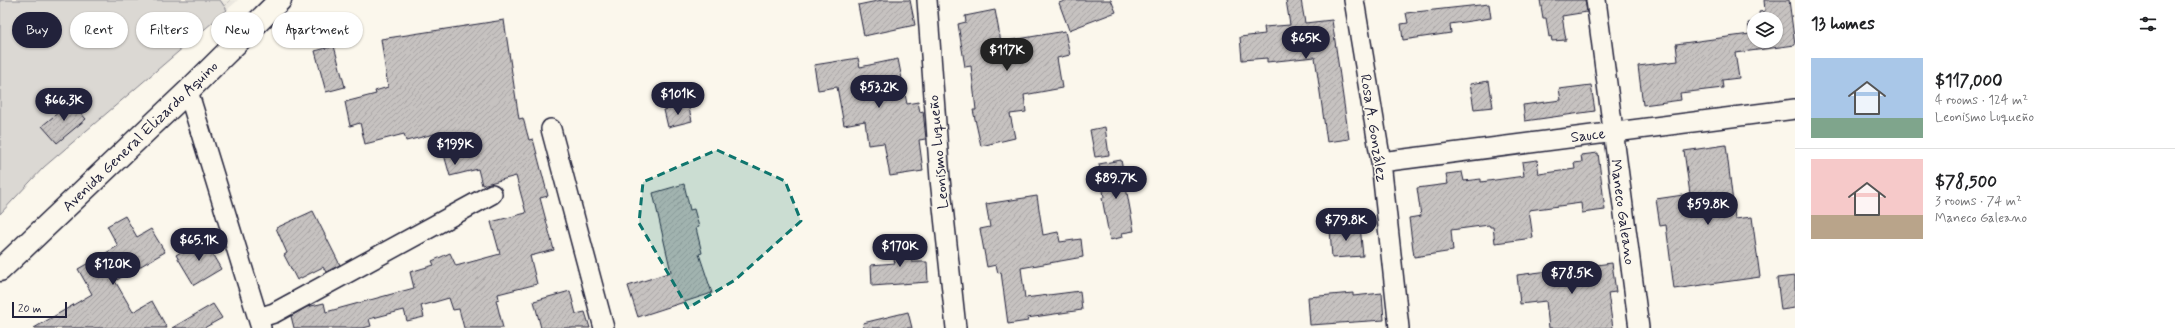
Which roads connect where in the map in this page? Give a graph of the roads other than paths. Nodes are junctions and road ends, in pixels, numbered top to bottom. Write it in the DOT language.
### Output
graph roads {
  1 [pos="280,0"];
  2 [pos="927,0"];
  3 [pos="1354,0"];
  4 [pos="1596,0"];
  5 [pos="188,91"];
  6 [pos="1795,109"];
  7 [pos="551,129"];
  8 [pos="1612,131"];
  9 [pos="1381,162"];
  10 [pos="492,194"];
  11 [pos="0,270"];
  12 [pos="260,323"];
  13 [pos="604,328"];
  14 [pos="956,328"];
  15 [pos="1399,328"];
  16 [pos="1639,328"];
  1 -- 5 [label="main road, Avenida General Elizardo Aquino"];
  2 -- 14 [label="street, Leonismo Luqueño"];
  3 -- 9 [label="street, Rosa A. González"];
  4 -- 8 [label="street, Maneco Galeano"];
  5 -- 11 [label="main road, Avenida General Elizardo Aquino"];
  5 -- 12 [label="street"];
  6 -- 8 [label="street, Sauce"];
  7 -- 13 [label="street"];
  8 -- 9 [label="street, Sauce"];
  8 -- 16 [label="street, Maneco Galeano"];
  9 -- 15 [label="street, Rosa A. González"];
  10 -- 12 [label="street"];
}
